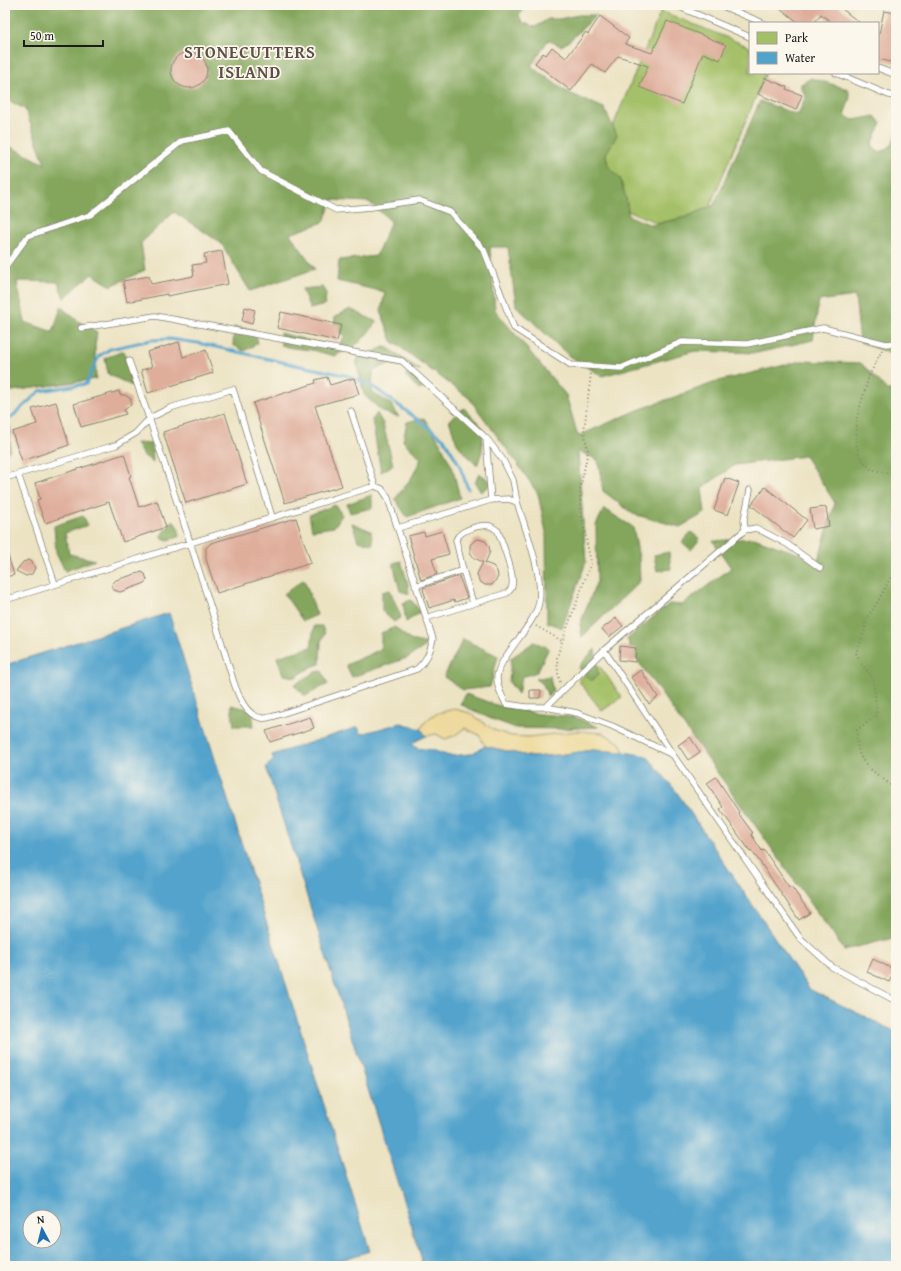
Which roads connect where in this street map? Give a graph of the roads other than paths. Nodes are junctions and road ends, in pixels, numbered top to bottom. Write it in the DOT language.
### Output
graph roads {
  1 [pos="675,5"];
  2 [pos="720,5"];
  3 [pos="761,22"];
  4 [pos="749,37"];
  5 [pos="879,68"];
  6 [pos="838,74"];
  7 [pos="896,75"];
  8 [pos="896,96"];
  9 [pos="5,268"];
  10 [pos="81,328"];
  11 [pos="896,343"];
  12 [pos="128,361"];
  13 [pos="351,411"];
  14 [pos="150,418"];
  15 [pos="486,438"];
  16 [pos="18,474"];
  17 [pos="5,478"];
  18 [pos="375,486"];
  19 [pos="750,490"];
  20 [pos="491,500"];
  21 [pos="517,502"];
  22 [pos="272,517"];
  23 [pos="398,528"];
  24 [pos="745,530"];
  25 [pos="190,542"];
  26 [pos="820,568"];
  27 [pos="464,570"];
  28 [pos="55,584"];
  29 [pos="415,586"];
  30 [pos="5,600"];
  31 [pos="473,604"];
  32 [pos="426,618"];
  33 [pos="604,650"];
  34 [pos="546,707"];
  35 [pos="673,755"];
  36 [pos="896,1001"];
  1 -- 4 [label="lane"];
  2 -- 3 [label="lane"];
  5 -- 7 [label="lane"];
  6 -- 8 [label="lane"];
  9 -- 11 [label="lane"];
  10 -- 15 [label="lane"];
  12 -- 14 [label="lane"];
  13 -- 18 [label="lane"];
  14 -- 16 [label="lane"];
  14 -- 22 [label="lane"];
  14 -- 25 [label="lane"];
  15 -- 20 [label="lane"];
  15 -- 21 [label="lane"];
  16 -- 17 [label="lane"];
  16 -- 28 [label="lane"];
  18 -- 22 [label="lane"];
  18 -- 23 [label="lane"];
  19 -- 24 [label="lane"];
  20 -- 21 [label="lane"];
  20 -- 23 [label="lane"];
  21 -- 34 [label="lane"];
  22 -- 25 [label="lane"];
  23 -- 29 [label="lane"];
  24 -- 26 [label="lane"];
  24 -- 33 [label="lane"];
  25 -- 28 [label="lane"];
  25 -- 32 [label="lane"];
  27 -- 29 [label="lane"];
  27 -- 31 [label="lane"];
  27 -- 31 [label="lane"];
  28 -- 30 [label="lane"];
  29 -- 32 [label="lane"];
  31 -- 32 [label="lane"];
  33 -- 34 [label="lane"];
  33 -- 35 [label="lane"];
  34 -- 35 [label="lane"];
  35 -- 36 [label="lane"];
}
